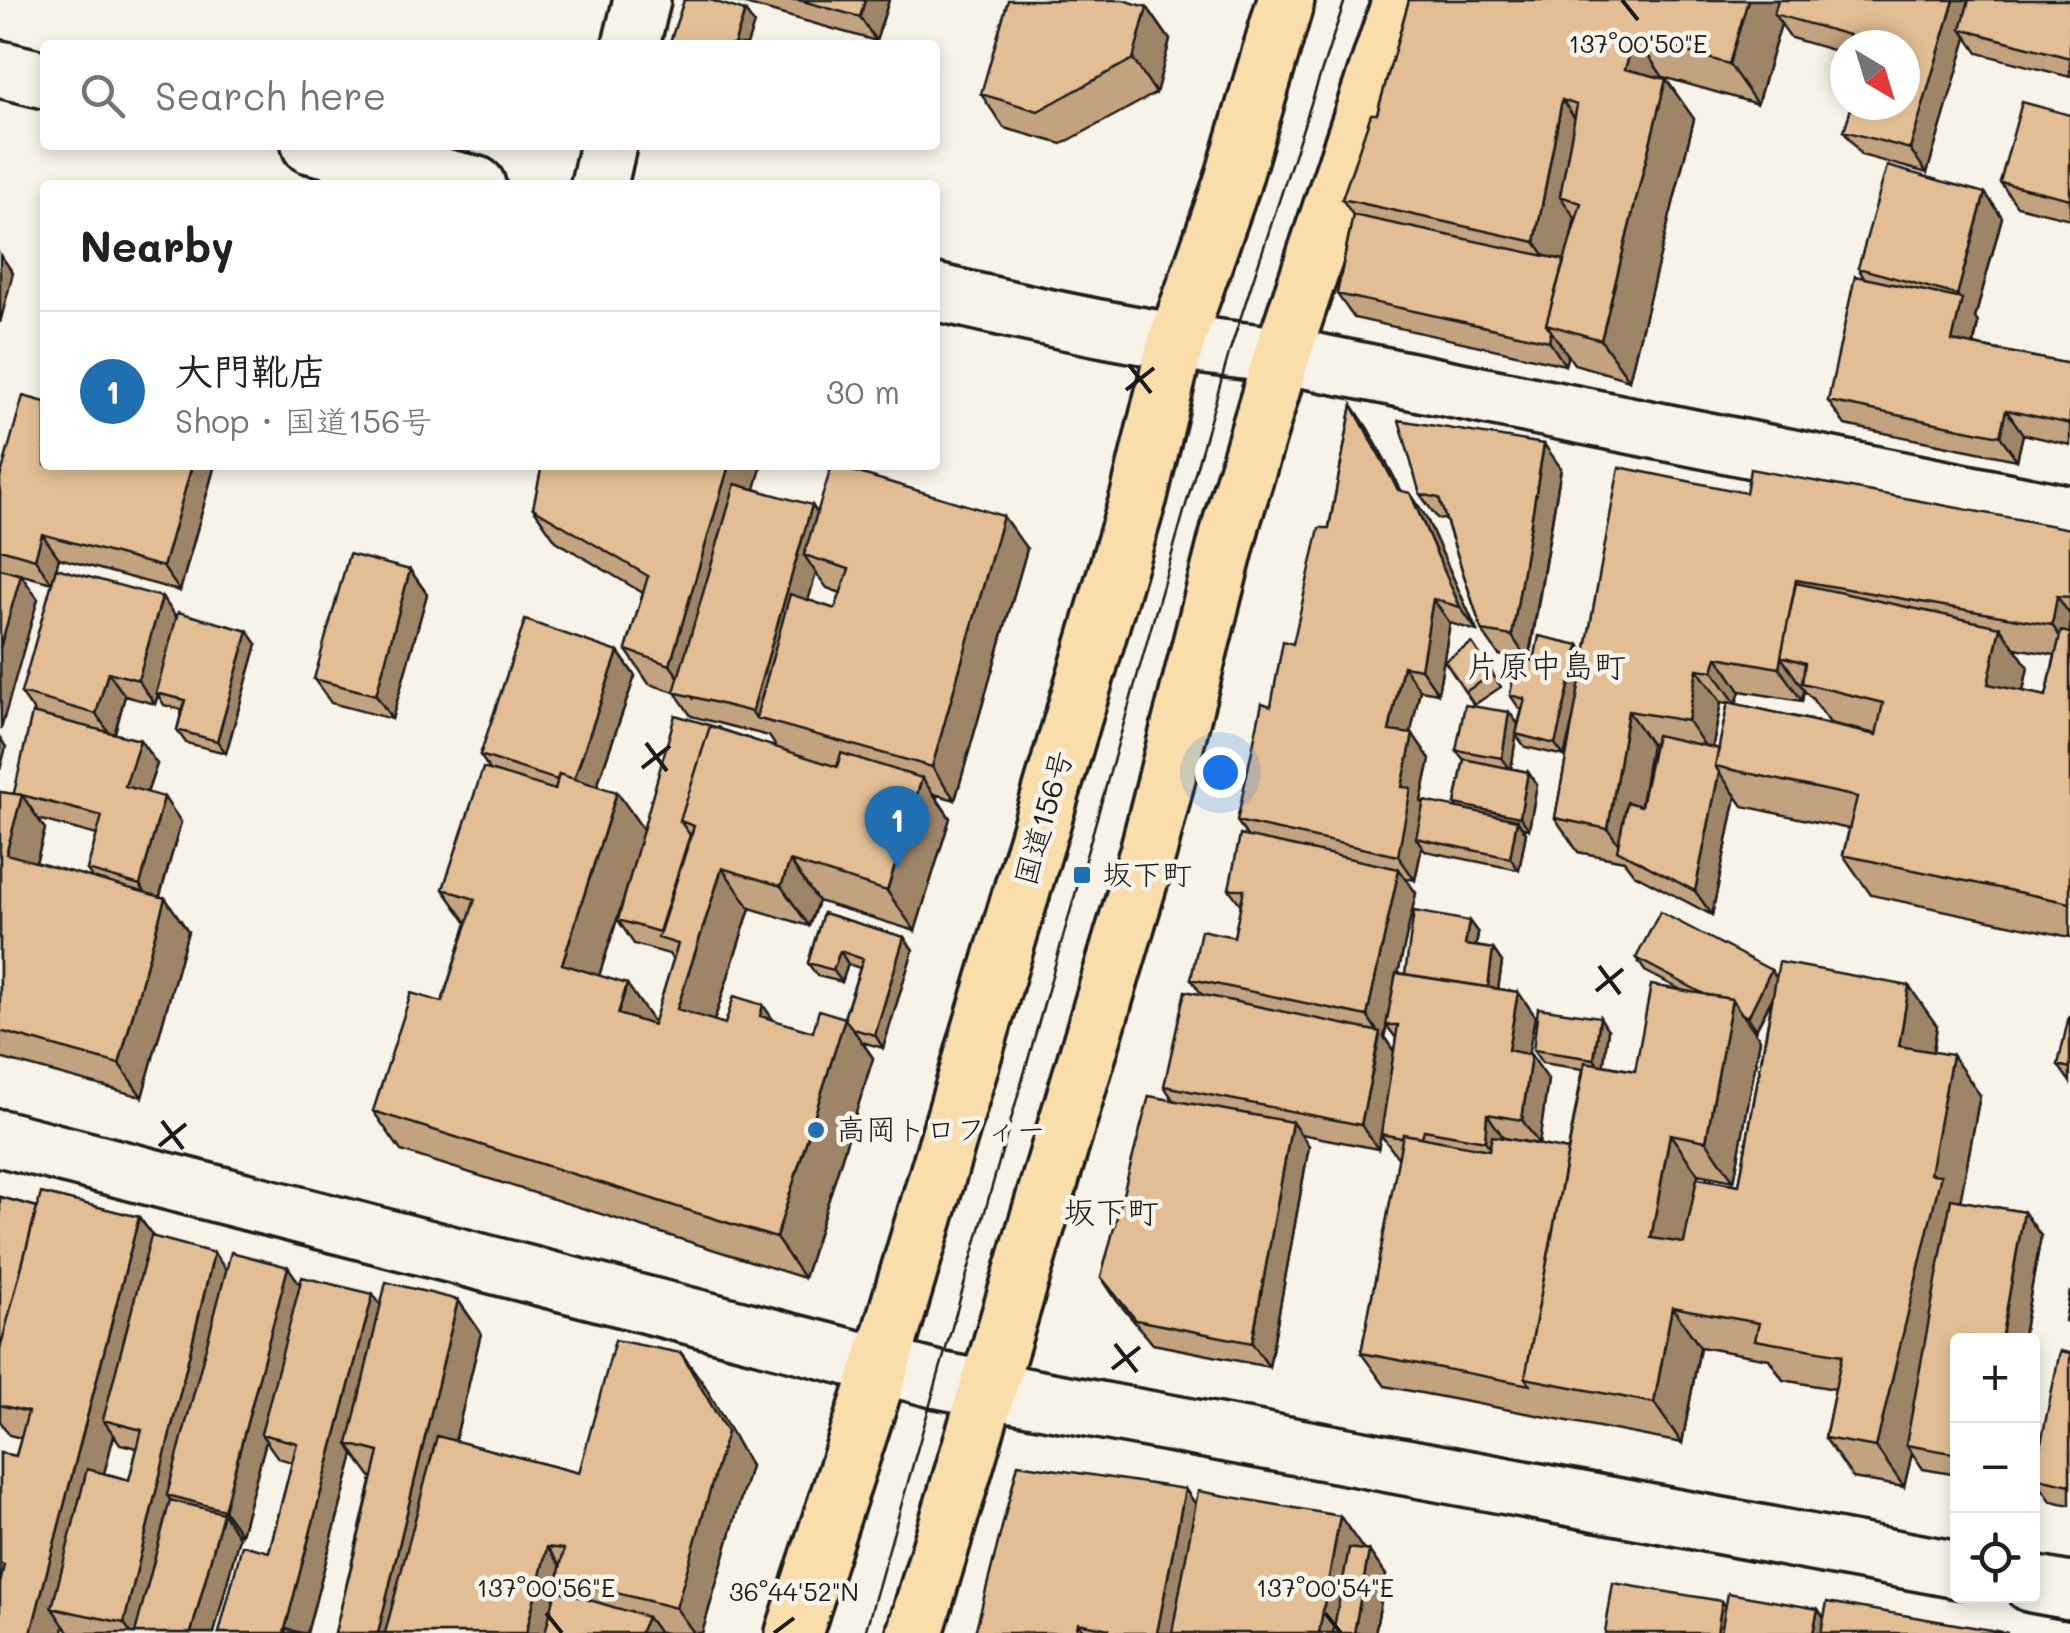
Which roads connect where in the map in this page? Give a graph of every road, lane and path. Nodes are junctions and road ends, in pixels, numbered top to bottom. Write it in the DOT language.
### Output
graph roads {
  1 [pos="642,0"];
  2 [pos="1286,0"];
  3 [pos="1401,0"];
  4 [pos="632,40"];
  5 [pos="0,69"];
  6 [pos="40,79"];
  7 [pos="331,150"];
  8 [pos="607,150"];
  9 [pos="456,180"];
  10 [pos="599,180"];
  11 [pos="940,293"];
  12 [pos="1176,342"];
  13 [pos="1282,355"];
  14 [pos="2070,514"];
  15 [pos="0,1138"];
  16 [pos="882,1366"];
  17 [pos="987,1390"];
  18 [pos="1950,1569"];
  19 [pos="2040,1585"];
  20 [pos="2070,1591"];
  21 [pos="794,1633"];
  22 [pos="915,1633"];
  1 -- 4 [label="street"];
  2 -- 12 [label="highway, 国道156号"];
  3 -- 13 [label="highway"];
  5 -- 6 [label="street"];
  7 -- 9 [label="street"];
  8 -- 10 [label="street"];
  11 -- 12 [label="street"];
  12 -- 13 [label="street"];
  12 -- 16 [label="highway, 国道156号"];
  13 -- 14 [label="street"];
  13 -- 17 [label="highway"];
  15 -- 16 [label="street"];
  16 -- 17 [label="street"];
  16 -- 21 [label="highway, 国道156号"];
  17 -- 18 [label="street"];
  17 -- 22 [label="highway"];
  19 -- 20 [label="street"];
}
